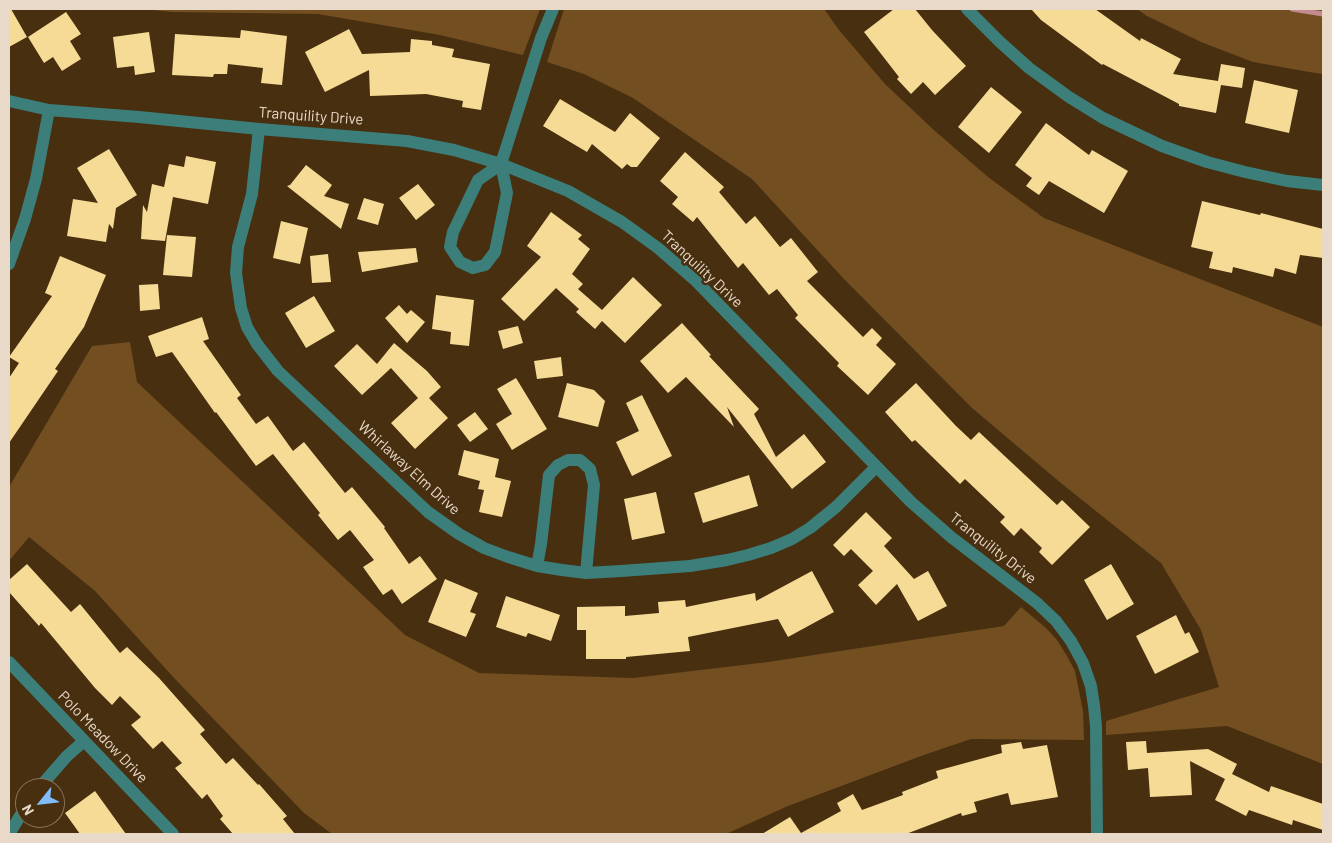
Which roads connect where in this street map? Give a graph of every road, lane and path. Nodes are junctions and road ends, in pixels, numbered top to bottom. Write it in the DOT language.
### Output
graph roads {
  1 [pos="553,9"];
  2 [pos="967,9"];
  3 [pos="9,101"];
  4 [pos="49,110"];
  5 [pos="259,130"];
  6 [pos="501,164"];
  7 [pos="1323,184"];
  8 [pos="9,264"];
  9 [pos="876,467"];
  10 [pos="537,566"];
  11 [pos="586,572"];
  12 [pos="9,662"];
  13 [pos="84,741"];
  14 [pos="48,778"];
  15 [pos="174,834"];
  16 [pos="1096,834"];
  1 -- 6 [label="street"];
  2 -- 7 [label="street"];
  3 -- 4 [label="street, Tranquility Drive"];
  4 -- 5 [label="street, Tranquility Drive"];
  4 -- 8 [label="street"];
  5 -- 6 [label="street, Tranquility Drive"];
  5 -- 10 [label="street, Whirlaway Elm Drive"];
  6 -- 6 [label="street"];
  6 -- 9 [label="street, Tranquility Drive"];
  9 -- 11 [label="street, Whirlaway Elm Drive"];
  9 -- 16 [label="street, Tranquility Drive"];
  10 -- 11 [label="street, Whirlaway Elm Drive"];
  10 -- 11 [label="street"];
  12 -- 13 [label="street, Polo Meadow Drive"];
  13 -- 14 [label="street"];
  13 -- 15 [label="street, Polo Meadow Drive"];
}
